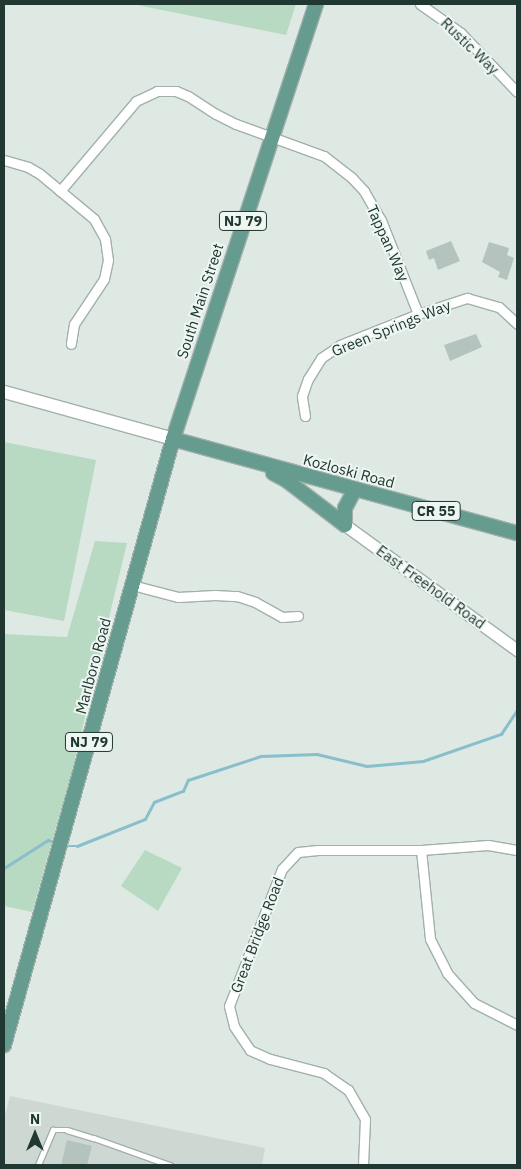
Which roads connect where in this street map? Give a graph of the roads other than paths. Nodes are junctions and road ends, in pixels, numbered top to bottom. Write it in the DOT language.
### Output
graph roads {
  1 [pos="316,4"];
  2 [pos="420,4"];
  3 [pos="517,92"];
  4 [pos="271,136"];
  5 [pos="4,160"];
  6 [pos="60,191"];
  7 [pos="418,314"];
  8 [pos="517,324"];
  9 [pos="71,344"];
  10 [pos="4,392"];
  11 [pos="305,416"];
  12 [pos="173,439"];
  13 [pos="247,460"];
  14 [pos="355,489"];
  15 [pos="344,525"];
  16 [pos="517,534"];
  17 [pos="132,585"];
  18 [pos="298,616"];
  19 [pos="517,650"];
  20 [pos="421,850"];
  21 [pos="517,850"];
  22 [pos="517,1025"];
  23 [pos="4,1045"];
  24 [pos="38,1165"];
  25 [pos="170,1165"];
  26 [pos="363,1165"];
  1 -- 4 [label="main road, South Main Street / NJ 79"];
  2 -- 3 [label="street, Rustic Way"];
  4 -- 6 [label="street, Tappan Way"];
  4 -- 7 [label="street, Tappan Way"];
  4 -- 12 [label="main road, South Main Street / NJ 79"];
  5 -- 6 [label="street"];
  6 -- 9 [label="street"];
  7 -- 8 [label="street, Green Springs Way"];
  7 -- 11 [label="street, Green Springs Way"];
  10 -- 12 [label="main road"];
  12 -- 13 [label="main road, Kozloski Road / CR 55"];
  12 -- 17 [label="main road, Marlboro Road / NJ 79"];
  13 -- 14 [label="main road, Kozloski Road / CR 55"];
  13 -- 15 [label="main road"];
  14 -- 15 [label="main road"];
  14 -- 16 [label="main road, Kozloski Road / CR 55"];
  15 -- 19 [label="street, East Freehold Road"];
  17 -- 18 [label="street"];
  17 -- 23 [label="main road, Marlboro Road / NJ 79"];
  20 -- 21 [label="street, Great Bridge Road"];
  20 -- 22 [label="street"];
  20 -- 26 [label="street, Great Bridge Road"];
  24 -- 25 [label="lane"];
}
